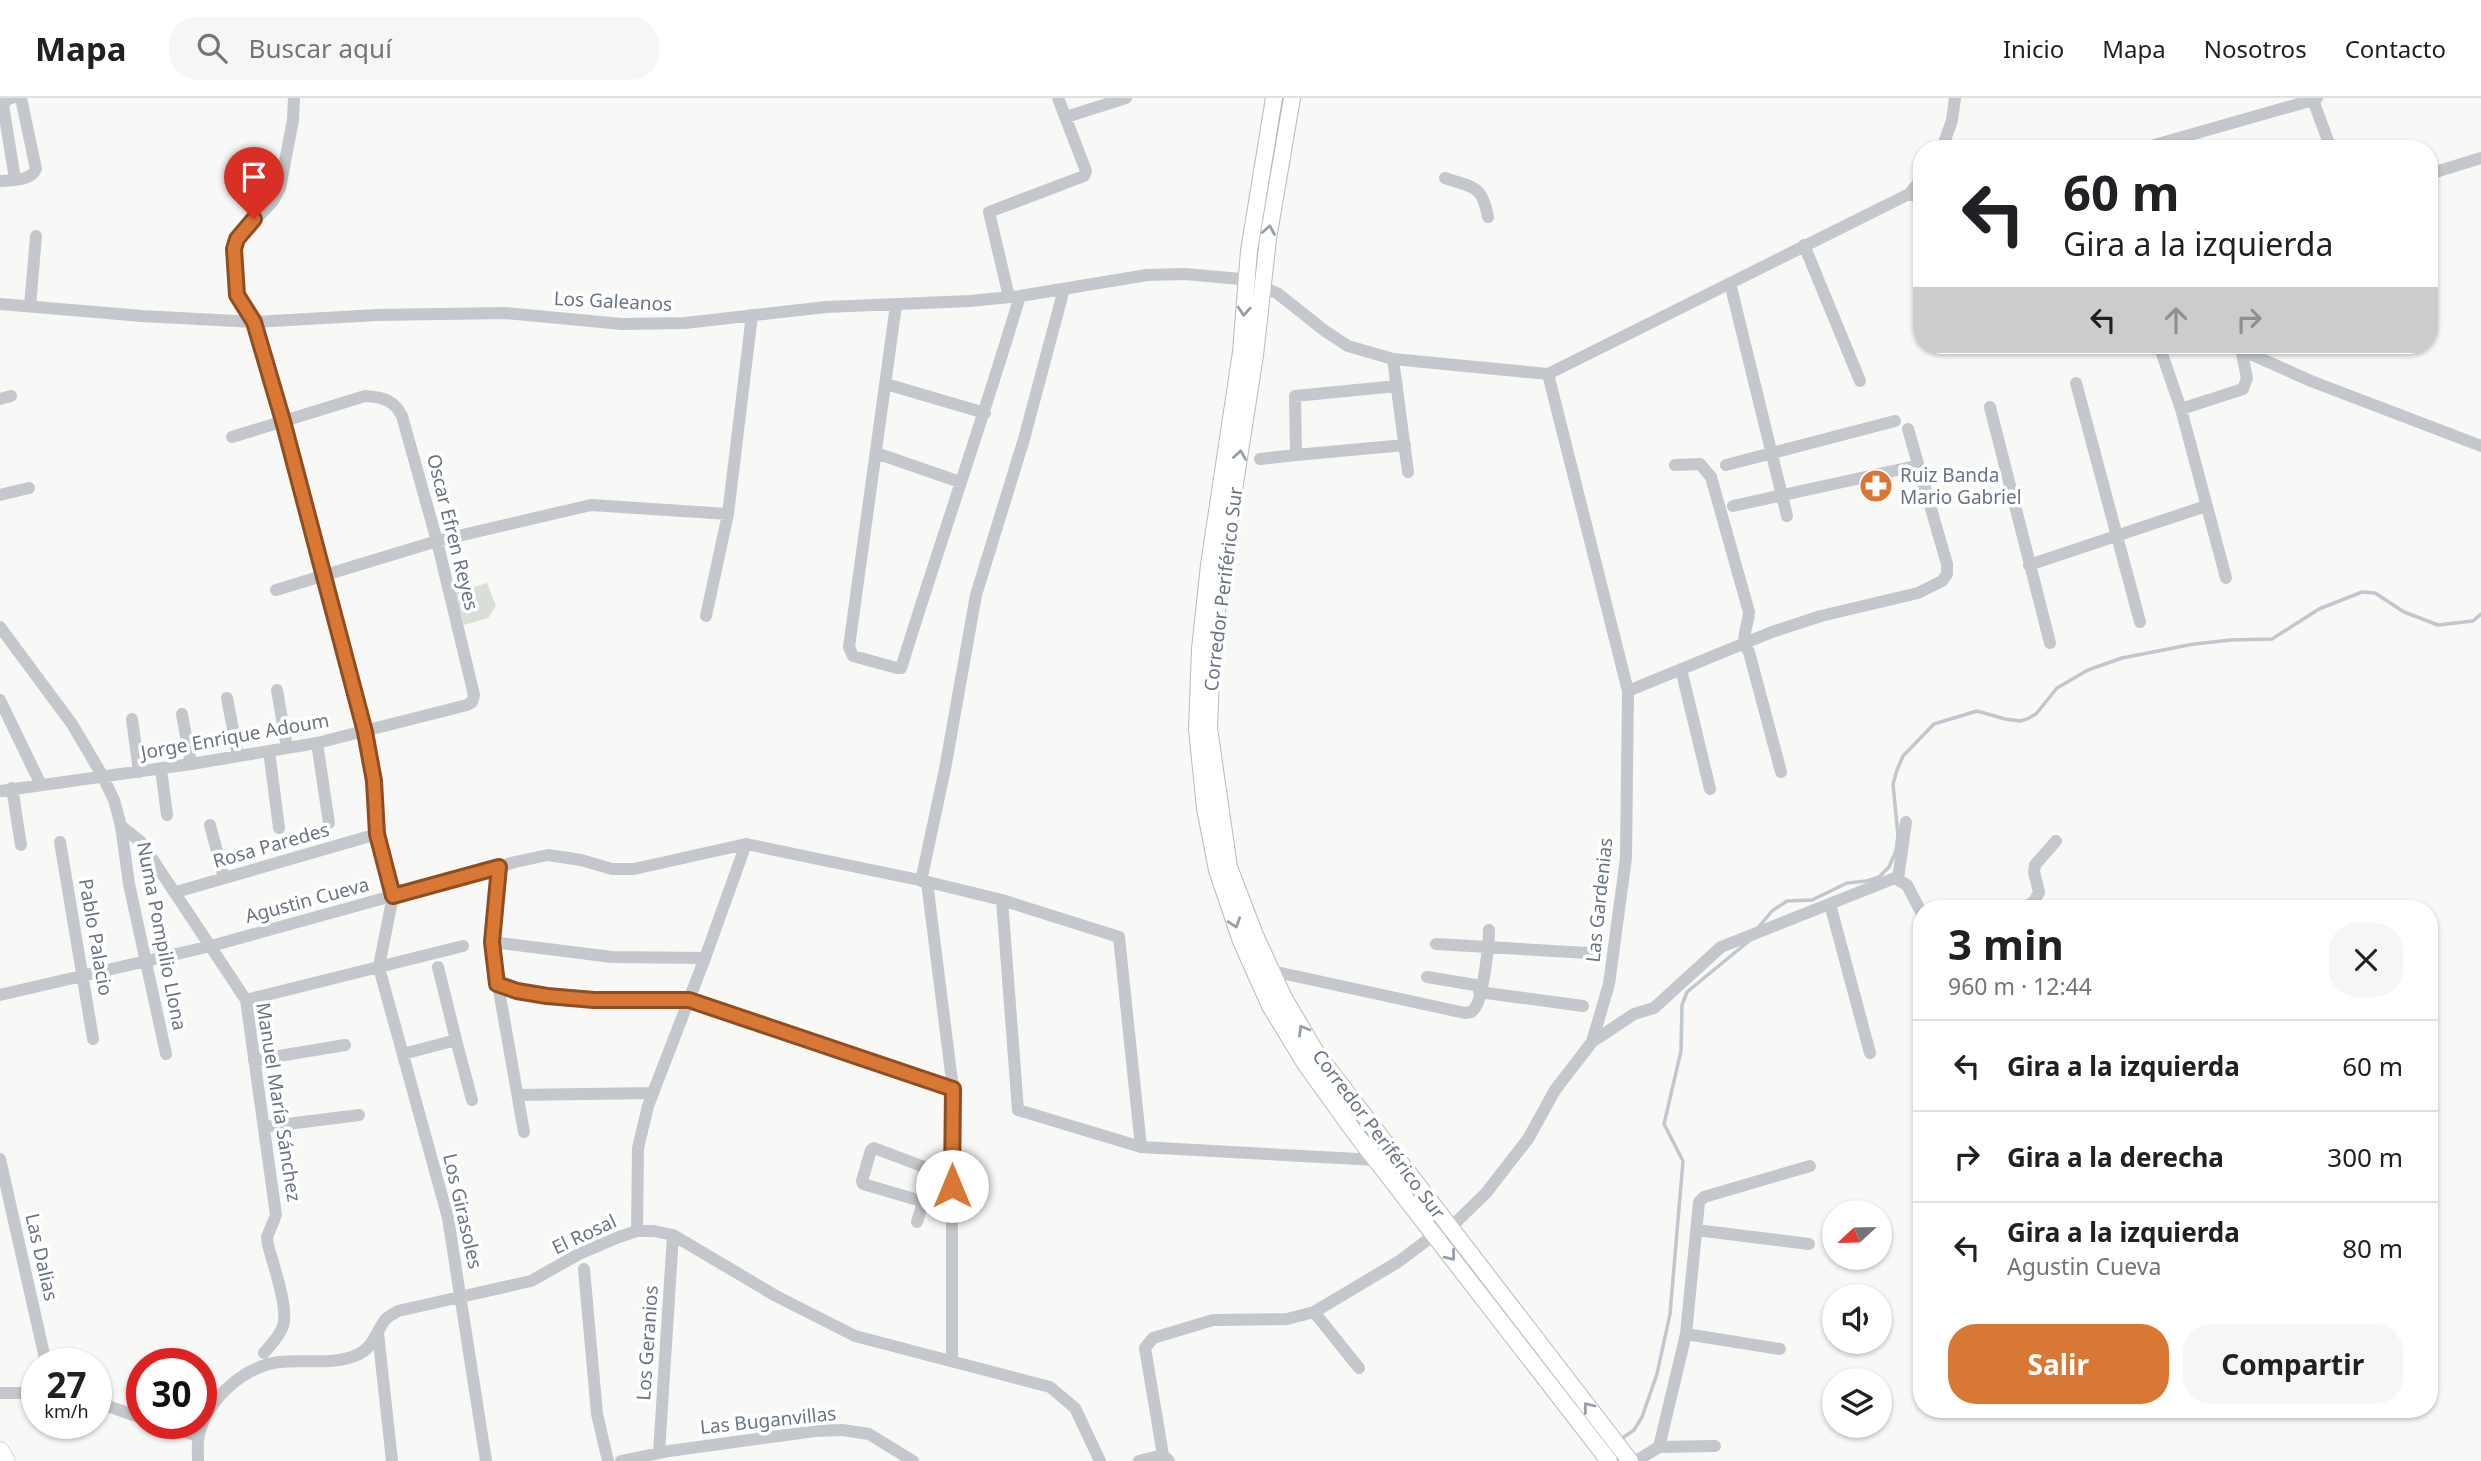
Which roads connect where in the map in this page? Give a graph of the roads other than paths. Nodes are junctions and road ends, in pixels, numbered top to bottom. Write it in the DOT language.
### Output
graph roads {
  1 [pos="12,98"];
  2 [pos="21,98"];
  3 [pos="294,98"];
  4 [pos="1058,98"];
  5 [pos="1126,98"];
  6 [pos="1273,98"];
  7 [pos="1292,98"];
  8 [pos="1955,98"];
  9 [pos="2315,99"];
  10 [pos="1066,117"];
  11 [pos="1945,140"];
  12 [pos="2172,140"];
  13 [pos="2328,140"];
  14 [pos="2481,158"];
  15 [pos="2438,171"];
  16 [pos="1445,178"];
  17 [pos="15,179"];
  18 [pos="0,181"];
  19 [pos="1913,197"];
  20 [pos="1488,217"];
  21 [pos="36,236"];
  22 [pos="1804,245"];
  23 [pos="1246,281"];
  24 [pos="1730,283"];
  25 [pos="1262,288"];
  26 [pos="1064,289"];
  27 [pos="1014,297"];
  28 [pos="0,304"];
  29 [pos="896,305"];
  30 [pos="30,306"];
  31 [pos="752,315"];
  32 [pos="254,322"];
  33 [pos="2162,354"];
  34 [pos="2238,354"];
  35 [pos="2251,354"];
  36 [pos="1393,359"];
  37 [pos="1548,374"];
  38 [pos="1860,381"];
  39 [pos="2077,383"];
  40 [pos="886,384"];
  41 [pos="1397,386"];
  42 [pos="1990,407"];
  43 [pos="2181,409"];
  44 [pos="985,413"];
  45 [pos="283,421"];
  46 [pos="1895,421"];
  47 [pos="1908,429"];
  48 [pos="232,437"];
  49 [pos="1405,445"];
  50 [pos="2481,446"];
  51 [pos="1772,452"];
  52 [pos="876,453"];
  53 [pos="1296,455"];
  54 [pos="1260,459"];
  55 [pos="1675,465"];
  56 [pos="1726,465"];
  57 [pos="1911,467"];
  58 [pos="1408,472"];
  59 [pos="960,481"];
  60 [pos="29,488"];
  61 [pos="0,495"];
  62 [pos="1783,496"];
  63 [pos="1732,506"];
  64 [pos="2206,506"];
  65 [pos="728,514"];
  66 [pos="1787,516"];
  67 [pos="2116,535"];
  68 [pos="437,541"];
  69 [pos="2029,565"];
  70 [pos="322,577"];
  71 [pos="2226,579"];
  72 [pos="276,590"];
  73 [pos="706,616"];
  74 [pos="2140,622"];
  75 [pos="0,627"];
  76 [pos="2050,643"];
  77 [pos="1743,644"];
  78 [pos="1681,670"];
  79 [pos="277,690"];
  80 [pos="1628,691"];
  81 [pos="227,698"];
  82 [pos="0,700"];
  83 [pos="472,702"];
  84 [pos="182,714"];
  85 [pos="132,719"];
  86 [pos="365,732"];
  87 [pos="317,743"];
  88 [pos="287,748"];
  89 [pos="269,751"];
  90 [pos="238,756"];
  91 [pos="191,764"];
  92 [pos="161,769"];
  93 [pos="139,772"];
  94 [pos="1781,772"];
  95 [pos="102,775"];
  96 [pos="41,785"];
  97 [pos="6,789"];
  98 [pos="1710,789"];
  99 [pos="167,815"];
  100 [pos="1906,822"];
  101 [pos="329,823"];
  102 [pos="210,825"];
  103 [pos="121,826"];
  104 [pos="279,828"];
  105 [pos="377,834"];
  106 [pos="2056,841"];
  107 [pos="60,842"];
  108 [pos="746,844"];
  109 [pos="21,845"];
  110 [pos="499,867"];
  111 [pos="224,878"];
  112 [pos="1898,879"];
  113 [pos="924,881"];
  114 [pos="176,892"];
  115 [pos="393,896"];
  116 [pos="1915,900"];
  117 [pos="2032,900"];
  118 [pos="1002,901"];
  119 [pos="1829,904"];
  120 [pos="1489,930"];
  121 [pos="492,942"];
  122 [pos="1436,944"];
  123 [pos="211,946"];
  124 [pos="463,946"];
  125 [pos="1489,948"];
  126 [pos="1587,953"];
  127 [pos="705,958"];
  128 [pos="145,961"];
  129 [pos="438,967"];
  130 [pos="380,970"];
  131 [pos="1272,971"];
  132 [pos="84,975"];
  133 [pos="1427,977"];
  134 [pos="497,984"];
  135 [pos="1480,989"];
  136 [pos="0,995"];
  137 [pos="246,1000"];
  138 [pos="689,1000"];
  139 [pos="1583,1006"];
  140 [pos="93,1039"];
  141 [pos="456,1040"];
  142 [pos="1592,1042"];
  143 [pos="345,1045"];
  144 [pos="1870,1053"];
  145 [pos="166,1054"];
  146 [pos="403,1054"];
  147 [pos="254,1060"];
  148 [pos="953,1089"];
  149 [pos="653,1093"];
  150 [pos="518,1095"];
  151 [pos="472,1100"];
  152 [pos="359,1115"];
  153 [pos="264,1127"];
  154 [pos="524,1132"];
  155 [pos="1141,1147"];
  156 [pos="0,1159"];
  157 [pos="1376,1160"];
  158 [pos="1810,1166"];
  159 [pos="0,1182"];
  160 [pos="922,1203"];
  161 [pos="952,1210"];
  162 [pos="12,1214"];
  163 [pos="917,1222"];
  164 [pos="1450,1228"];
  165 [pos="1696,1230"];
  166 [pos="637,1231"];
  167 [pos="673,1235"];
  168 [pos="1434,1235"];
  169 [pos="1810,1244"];
  170 [pos="584,1269"];
  171 [pos="461,1297"];
  172 [pos="1314,1312"];
  173 [pos="378,1333"];
  174 [pos="1686,1334"];
  175 [pos="43,1348"];
  176 [pos="1780,1349"];
  177 [pos="264,1353"];
  178 [pos="952,1360"];
  179 [pos="1359,1368"];
  180 [pos="0,1393"];
  181 [pos="21,1393"];
  182 [pos="217,1400"];
  183 [pos="198,1439"];
  184 [pos="1715,1446"];
  185 [pos="1658,1447"];
  186 [pos="0,1451"];
  187 [pos="659,1453"];
  188 [pos="1166,1458"];
  189 [pos="640,1459"];
  190 [pos="6,1461"];
  191 [pos="198,1461"];
  192 [pos="392,1461"];
  193 [pos="486,1461"];
  194 [pos="608,1461"];
  195 [pos="621,1461"];
  196 [pos="913,1461"];
  197 [pos="1100,1461"];
  198 [pos="1139,1461"];
  199 [pos="1609,1461"];
  200 [pos="1630,1461"];
  201 [pos="1636,1461"];
  1 -- 17 [label="street"];
  2 -- 17 [label="street"];
  3 -- 32 [label="street"];
  4 -- 10 [label="street"];
  5 -- 10 [label="street"];
  6 -- 23 [label="main road, Corredor Periférico Sur"];
  25 -- 7 [label="main road, Corredor Periférico Sur, one-way"];
  8 -- 11 [label="street"];
  9 -- 12 [label="street"];
  9 -- 13 [label="street"];
  10 -- 27 [label="street"];
  14 -- 15 [label="street"];
  16 -- 20 [label="street"];
  17 -- 18 [label="street"];
  19 -- 22 [label="street"];
  21 -- 30 [label="street"];
  22 -- 24 [label="street"];
  22 -- 38 [label="street"];
  23 -- 25 [label="street, Los Galeanos"];
  23 -- 26 [label="street, Los Galeanos"];
  23 -- 157 [label="main road, Corredor Periférico Sur, one-way"];
  24 -- 37 [label="street"];
  24 -- 51 [label="street"];
  25 -- 36 [label="street, Los Galeanos"];
  131 -- 25 [label="main road, Corredor Periférico Sur, one-way"];
  26 -- 27 [label="street, Los Galeanos"];
  26 -- 113 [label="street"];
  27 -- 29 [label="street, Los Galeanos"];
  27 -- 44 [label="street"];
  28 -- 30 [label="street, Los Galeanos"];
  29 -- 31 [label="street, Los Galeanos"];
  29 -- 40 [label="street"];
  30 -- 32 [label="street, Los Galeanos"];
  31 -- 32 [label="street, Los Galeanos"];
  31 -- 65 [label="street"];
  32 -- 45 [label="street"];
  33 -- 43 [label="street"];
  34 -- 43 [label="street"];
  35 -- 50 [label="street"];
  36 -- 37 [label="street, Los Galeanos"];
  36 -- 41 [label="street"];
  37 -- 80 [label="street, Las Gardenias"];
  39 -- 67 [label="street"];
  40 -- 44 [label="street"];
  40 -- 52 [label="street"];
  41 -- 49 [label="street"];
  41 -- 53 [label="street"];
  42 -- 69 [label="street"];
  43 -- 64 [label="street"];
  44 -- 59 [label="street"];
  45 -- 48 [label="street"];
  45 -- 68 [label="street, Oscar Efren Reyes"];
  45 -- 70 [label="street"];
  46 -- 51 [label="street"];
  47 -- 77 [label="street"];
  49 -- 53 [label="street"];
  49 -- 58 [label="street"];
  51 -- 56 [label="street"];
  51 -- 62 [label="street"];
  52 -- 59 [label="street"];
  52 -- 59 [label="street"];
  53 -- 54 [label="street"];
  55 -- 77 [label="street"];
  57 -- 62 [label="street"];
  60 -- 61 [label="street"];
  62 -- 63 [label="street"];
  62 -- 66 [label="street"];
  64 -- 67 [label="street"];
  64 -- 71 [label="street"];
  65 -- 68 [label="street"];
  65 -- 73 [label="street"];
  67 -- 69 [label="street"];
  67 -- 74 [label="street"];
  68 -- 70 [label="street"];
  68 -- 83 [label="street, Oscar Efren Reyes"];
  69 -- 76 [label="street"];
  70 -- 72 [label="street"];
  70 -- 86 [label="street"];
  75 -- 95 [label="street, Manuel María Sánchez"];
  77 -- 78 [label="street"];
  77 -- 94 [label="street"];
  78 -- 80 [label="street"];
  78 -- 98 [label="street"];
  79 -- 88 [label="street"];
  80 -- 142 [label="street, Las Gardenias"];
  81 -- 90 [label="street"];
  82 -- 96 [label="street"];
  83 -- 86 [label="street, Jorge Enrique Adoum"];
  84 -- 91 [label="street"];
  85 -- 93 [label="street"];
  86 -- 87 [label="street, Jorge Enrique Adoum"];
  86 -- 105 [label="street"];
  87 -- 88 [label="street, Jorge Enrique Adoum"];
  87 -- 101 [label="street"];
  88 -- 89 [label="street, Jorge Enrique Adoum"];
  89 -- 90 [label="street, Jorge Enrique Adoum"];
  89 -- 104 [label="street"];
  90 -- 91 [label="street, Jorge Enrique Adoum"];
  91 -- 92 [label="street, Jorge Enrique Adoum"];
  92 -- 93 [label="street, Jorge Enrique Adoum"];
  92 -- 99 [label="street"];
  93 -- 95 [label="street, Jorge Enrique Adoum"];
  95 -- 96 [label="street, Jorge Enrique Adoum"];
  95 -- 103 [label="street, Manuel María Sánchez"];
  96 -- 97 [label="street, Jorge Enrique Adoum"];
  97 -- 109 [label="street"];
  100 -- 112 [label="street"];
  102 -- 111 [label="street"];
  103 -- 114 [label="street, Manuel María Sánchez"];
  103 -- 128 [label="street, Numa Pompilio Llona"];
  105 -- 111 [label="street, Rosa Paredes"];
  105 -- 115 [label="street"];
  106 -- 117 [label="street"];
  107 -- 132 [label="street, Pablo Palacio"];
  108 -- 110 [label="street, Agustin Cueva"];
  108 -- 113 [label="street"];
  108 -- 127 [label="street"];
  110 -- 115 [label="street, Agustin Cueva"];
  110 -- 121 [label="street"];
  111 -- 114 [label="street, Rosa Paredes"];
  112 -- 116 [label="street"];
  112 -- 119 [label="street"];
  113 -- 118 [label="street"];
  113 -- 148 [label="street"];
  114 -- 123 [label="street, Manuel María Sánchez"];
  115 -- 123 [label="street, Agustin Cueva"];
  115 -- 130 [label="street"];
  118 -- 155 [label="street"];
  118 -- 155 [label="street"];
  119 -- 142 [label="street"];
  119 -- 144 [label="street"];
  120 -- 125 [label="street"];
  121 -- 127 [label="street"];
  121 -- 134 [label="street"];
  122 -- 125 [label="street"];
  123 -- 128 [label="street, Agustin Cueva"];
  123 -- 137 [label="street, Manuel María Sánchez"];
  124 -- 130 [label="street"];
  125 -- 126 [label="street"];
  125 -- 135 [label="street"];
  127 -- 138 [label="street"];
  128 -- 132 [label="street, Agustin Cueva"];
  128 -- 145 [label="street, Numa Pompilio Llona"];
  129 -- 141 [label="street"];
  130 -- 137 [label="street"];
  130 -- 146 [label="street, Los Girasoles"];
  131 -- 135 [label="street"];
  164 -- 131 [label="main road, Corredor Periférico Sur, one-way"];
  132 -- 136 [label="street, Agustin Cueva"];
  132 -- 140 [label="street, Pablo Palacio"];
  133 -- 135 [label="street"];
  134 -- 138 [label="street"];
  134 -- 150 [label="street"];
  135 -- 139 [label="street"];
  137 -- 147 [label="street, Manuel María Sánchez"];
  138 -- 148 [label="street"];
  138 -- 149 [label="street"];
  141 -- 146 [label="street"];
  141 -- 151 [label="street"];
  142 -- 164 [label="street, Las Gardenias"];
  143 -- 147 [label="street"];
  146 -- 171 [label="street, Los Girasoles"];
  147 -- 153 [label="street, Manuel María Sánchez"];
  148 -- 161 [label="street"];
  149 -- 150 [label="street"];
  149 -- 166 [label="street"];
  150 -- 154 [label="street"];
  152 -- 153 [label="street"];
  153 -- 177 [label="street, Manuel María Sánchez"];
  155 -- 157 [label="street"];
  156 -- 162 [label="street, Las Dalias"];
  157 -- 168 [label="main road, Corredor Periférico Sur"];
  158 -- 165 [label="street"];
  159 -- 162 [label="street"];
  160 -- 160 [label="street"];
  160 -- 161 [label="street"];
  160 -- 163 [label="street"];
  161 -- 178 [label="street"];
  162 -- 175 [label="street, Las Dalias"];
  164 -- 168 [label="street, Las Gardenias"];
  200 -- 164 [label="main road, Corredor Periférico Sur, one-way"];
  165 -- 169 [label="street"];
  165 -- 174 [label="street"];
  166 -- 167 [label="street, El Rosal"];
  166 -- 171 [label="street, El Rosal"];
  167 -- 178 [label="street, El Rosal"];
  167 -- 187 [label="street, Los Geranios"];
  168 -- 172 [label="street, Las Gardenias"];
  168 -- 199 [label="main road, Corredor Periférico Sur, one-way"];
  170 -- 194 [label="street"];
  171 -- 173 [label="street, El Rosal"];
  171 -- 193 [label="street, Los Girasoles"];
  172 -- 179 [label="street"];
  172 -- 188 [label="street, Las Gardenias"];
  173 -- 182 [label="street, El Rosal"];
  173 -- 192 [label="street"];
  174 -- 176 [label="street"];
  174 -- 185 [label="street"];
  178 -- 197 [label="street, El Rosal"];
  180 -- 181 [label="street"];
  183 -- 191 [label="street"];
  184 -- 185 [label="street"];
  185 -- 201 [label="street"];
  186 -- 190 [label="highway"];
  187 -- 189 [label="street, Las Buganvillas"];
  187 -- 196 [label="street, Las Buganvillas"];
  188 -- 198 [label="street"];
  189 -- 195 [label="street, Las Buganvillas"];
}
